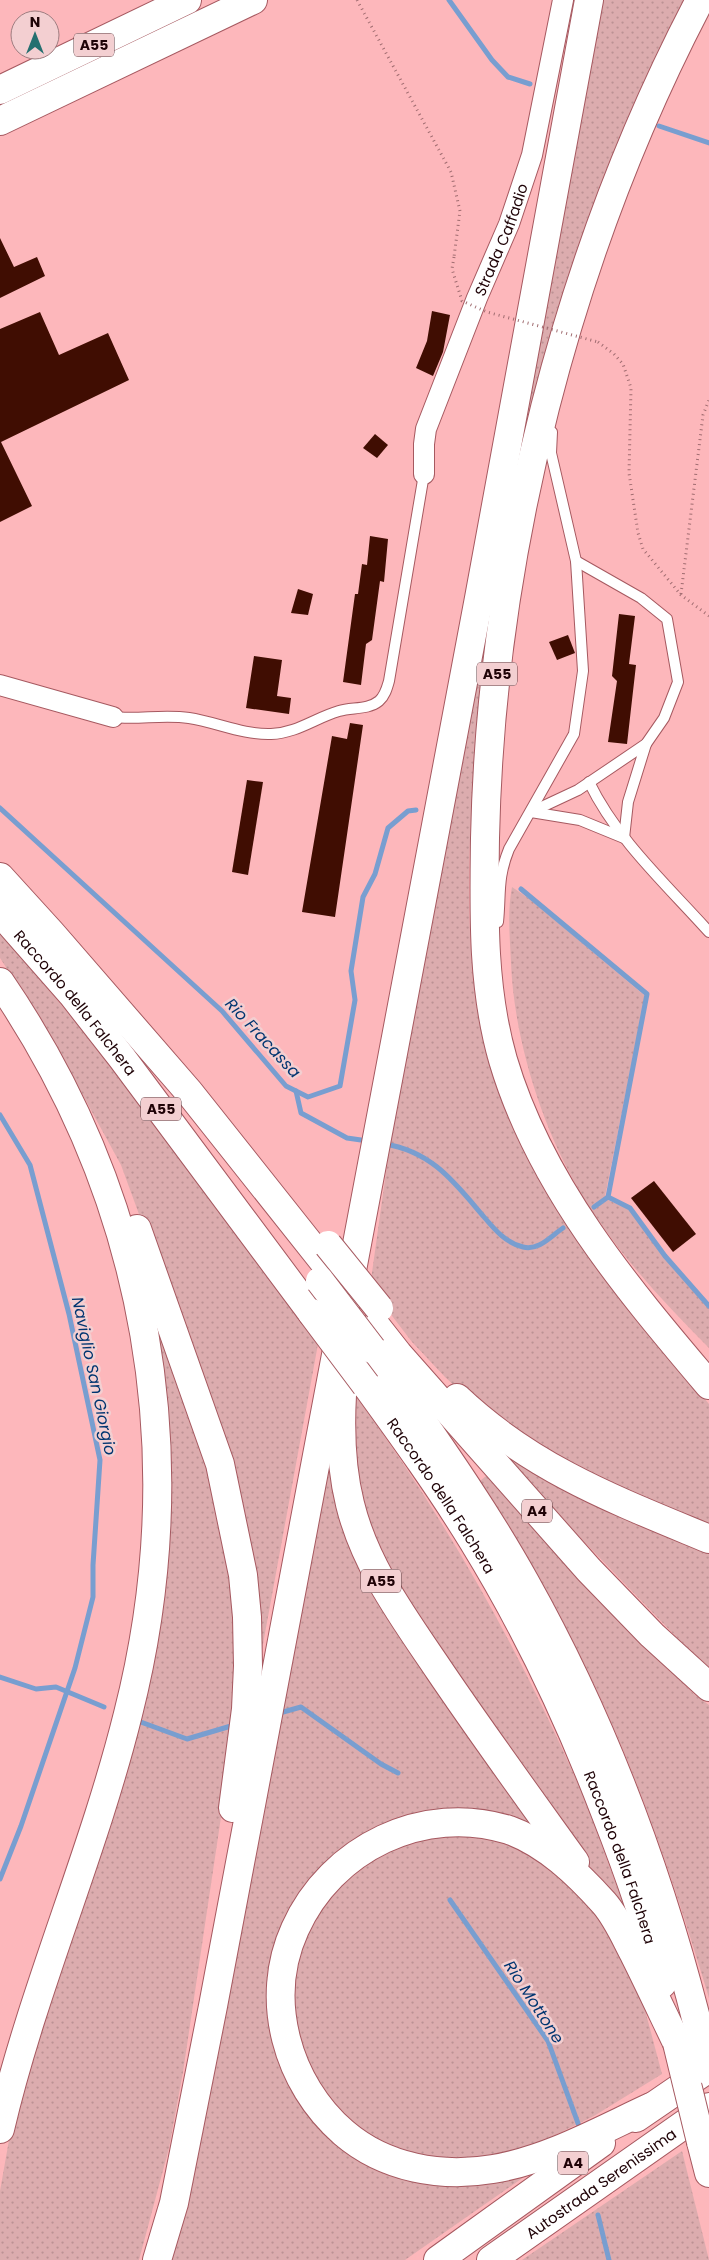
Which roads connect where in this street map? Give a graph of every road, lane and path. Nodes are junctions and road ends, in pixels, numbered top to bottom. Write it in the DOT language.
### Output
graph roads {
  1 [pos="187,0"];
  2 [pos="253,0"];
  3 [pos="357,0"];
  4 [pos="563,0"];
  5 [pos="589,0"];
  6 [pos="700,0"];
  7 [pos="0,90"];
  8 [pos="0,121"];
  9 [pos="585,272"];
  10 [pos="566,372"];
  11 [pos="709,400"];
  12 [pos="555,420"];
  13 [pos="424,474"];
  14 [pos="576,561"];
  15 [pos="681,595"];
  16 [pos="709,616"];
  17 [pos="0,685"];
  18 [pos="113,717"];
  19 [pos="646,744"];
  20 [pos="589,782"];
  21 [pos="531,812"];
  22 [pos="624,838"];
  23 [pos="0,877"];
  24 [pos="0,912"];
  25 [pos="709,932"];
  26 [pos="487,975"];
  27 [pos="0,982"];
  28 [pos="64,1091"];
  29 [pos="366,1197"];
  30 [pos="288,1219"];
  31 [pos="376,1328"];
  32 [pos="666,1333"];
  33 [pos="709,1370"];
  34 [pos="709,1385"];
  35 [pos="709,1539"];
  36 [pos="709,1686"];
  37 [pos="604,1904"];
  38 [pos="213,2006"];
  39 [pos="688,2037"];
  40 [pos="709,2069"];
  41 [pos="651,2107"];
  42 [pos="709,2107"];
  43 [pos="0,2129"];
  44 [pos="709,2173"];
  45 [pos="158,2260"];
  46 [pos="438,2260"];
  47 [pos="491,2260"];
  1 -- 7 [label="highway, A55"];
  2 -- 8 [label="highway, A55"];
  3 -- 15 [label="path, bridge"];
  4 -- 13 [label="street, Strada Caffadio"];
  5 -- 29 [label="highway, A55"];
  6 -- 9 [label="highway, A55"];
  9 -- 10 [label="lane"];
  9 -- 26 [label="highway, A55"];
  11 -- 15 [label="path"];
  12 -- 14 [label="lane"];
  13 -- 18 [label="lane"];
  14 -- 19 [label="lane"];
  14 -- 21 [label="lane"];
  15 -- 16 [label="path"];
  17 -- 18 [label="street"];
  19 -- 20 [label="lane"];
  19 -- 22 [label="lane"];
  20 -- 21 [label="lane"];
  20 -- 22 [label="lane"];
  21 -- 22 [label="lane"];
  21 -- 26 [label="lane"];
  22 -- 25 [label="lane"];
  23 -- 30 [label="highway, Raccordo della Falchera / A55"];
  24 -- 39 [label="highway, Raccordo della Falchera / A55, bridge"];
  26 -- 32 [label="highway, A55"];
  27 -- 28 [label="highway"];
  28 -- 38 [label="highway"];
  28 -- 43 [label="highway"];
  29 -- 37 [label="highway, A55"];
  29 -- 38 [label="highway"];
  30 -- 31 [label="highway, A4"];
  31 -- 35 [label="highway"];
  31 -- 36 [label="highway, A4"];
  31 -- 39 [label="highway, Raccordo della Falchera / A55"];
  32 -- 33 [label="highway, A55"];
  32 -- 34 [label="highway"];
  37 -- 39 [label="highway"];
  37 -- 41 [label="highway"];
  38 -- 45 [label="highway"];
  39 -- 40 [label="highway, Raccordo della Falchera / A55, bridge"];
  39 -- 44 [label="highway, Raccordo della Falchera / A55, bridge"];
  40 -- 41 [label="highway, Autostrada Serenissima / A4"];
  41 -- 46 [label="highway, Autostrada Serenissima / A4"];
  42 -- 47 [label="highway, Autostrada Serenissima / A4"];
}
